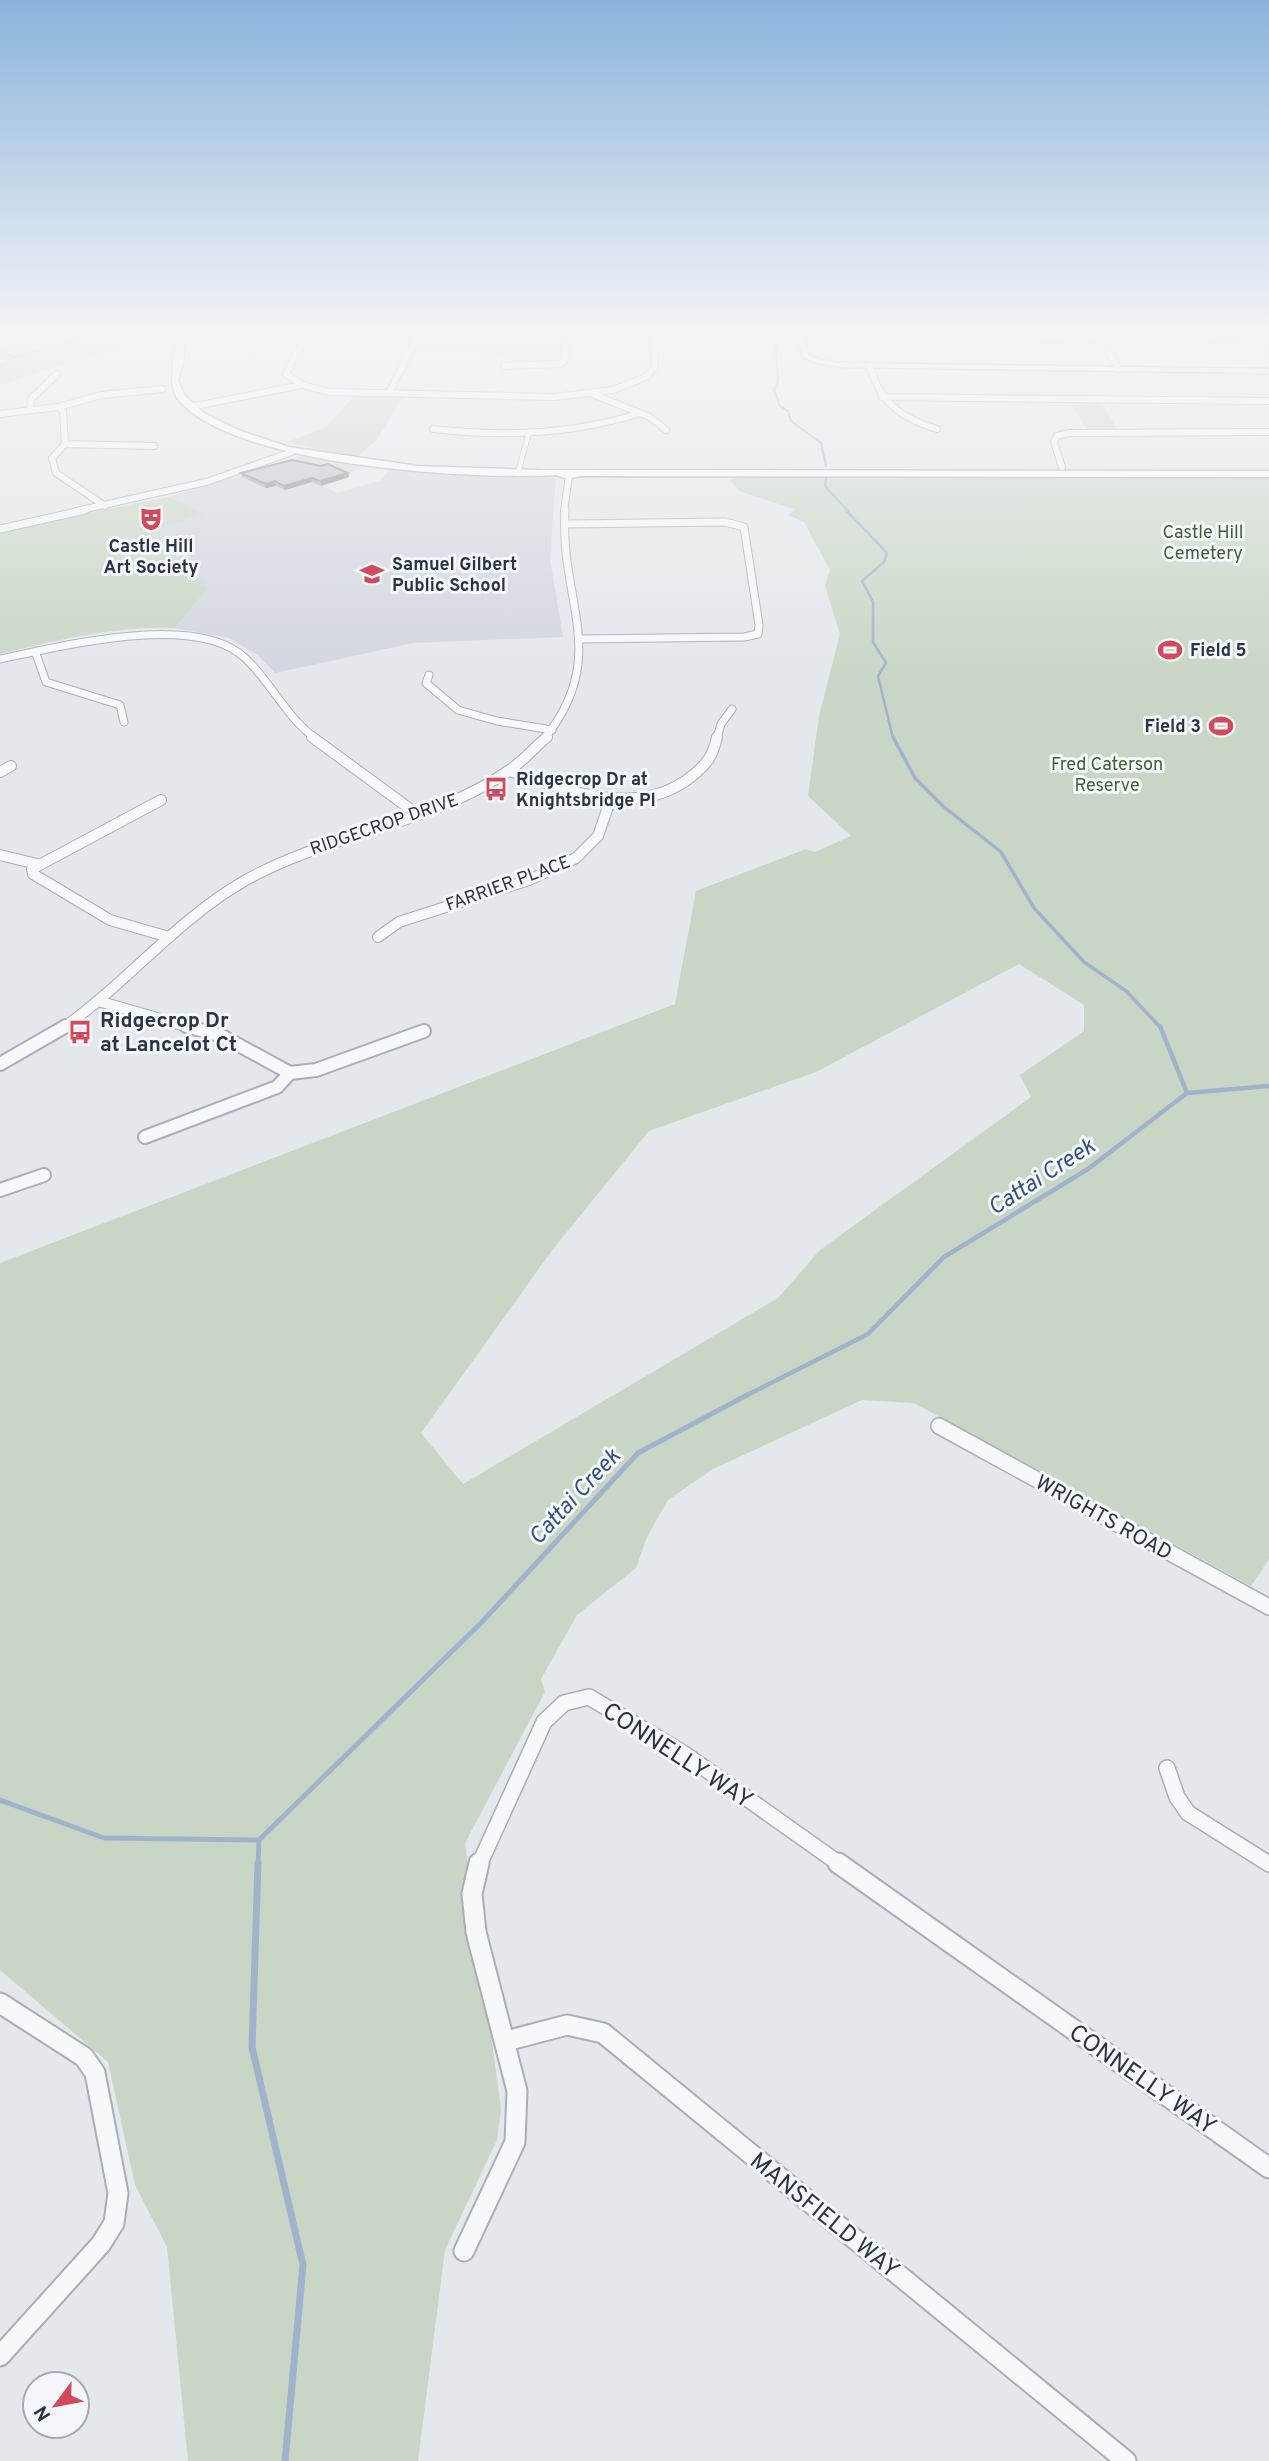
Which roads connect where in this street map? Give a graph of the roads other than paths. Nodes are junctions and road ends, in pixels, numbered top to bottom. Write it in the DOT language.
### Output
graph roads {
  1 [pos="62,447"];
  2 [pos="282,447"];
  3 [pos="525,447"];
  4 [pos="1056,447"];
  5 [pos="294,451"];
  6 [pos="1062,467"];
  7 [pos="518,473"];
  8 [pos="568,474"];
  9 [pos="1269,474"];
  10 [pos="105,506"];
  11 [pos="565,524"];
  12 [pos="0,529"];
  13 [pos="579,639"];
  14 [pos="35,651"];
  15 [pos="0,659"];
  16 [pos="429,675"];
  17 [pos="732,709"];
  18 [pos="124,722"];
  19 [pos="552,730"];
  20 [pos="11,766"];
  21 [pos="510,771"];
  22 [pos="0,772"];
  23 [pos="162,800"];
  24 [pos="610,801"];
  25 [pos="417,814"];
  26 [pos="0,855"];
  27 [pos="37,864"];
  28 [pos="169,937"];
  29 [pos="378,937"];
  30 [pos="98,1002"];
  31 [pos="424,1031"];
  32 [pos="0,1064"];
  33 [pos="290,1073"];
  34 [pos="145,1137"];
  35 [pos="44,1175"];
  36 [pos="0,1190"];
  37 [pos="939,1426"];
  38 [pos="1269,1607"];
  39 [pos="1167,1768"];
  40 [pos="1269,1864"];
  41 [pos="0,2003"];
  42 [pos="506,2041"];
  43 [pos="1269,2168"];
  44 [pos="464,2251"];
  45 [pos="0,2356"];
  46 [pos="1126,2461"];
  1 -- 10 [label="street"];
  2 -- 5 [label="main road"];
  3 -- 7 [label="street"];
  4 -- 6 [label="street"];
  5 -- 7 [label="main road"];
  5 -- 10 [label="street"];
  7 -- 8 [label="main road"];
  8 -- 9 [label="main road"];
  8 -- 11 [label="street, RIDGECROP DRIVE"];
  10 -- 12 [label="street"];
  11 -- 13 [label="street, RIDGECROP DRIVE"];
  11 -- 13 [label="street"];
  13 -- 19 [label="street, RIDGECROP DRIVE"];
  14 -- 15 [label="street"];
  14 -- 18 [label="street"];
  14 -- 25 [label="street"];
  16 -- 19 [label="street"];
  17 -- 24 [label="street"];
  19 -- 21 [label="street, RIDGECROP DRIVE"];
  20 -- 22 [label="street"];
  21 -- 24 [label="street"];
  21 -- 25 [label="street, RIDGECROP DRIVE"];
  23 -- 27 [label="street"];
  24 -- 29 [label="street, FARRIER PLACE"];
  25 -- 28 [label="street, RIDGECROP DRIVE"];
  26 -- 27 [label="street"];
  27 -- 28 [label="street"];
  28 -- 30 [label="street, RIDGECROP DRIVE"];
  30 -- 32 [label="street, RIDGECROP DRIVE"];
  30 -- 33 [label="street"];
  31 -- 33 [label="street"];
  33 -- 34 [label="street"];
  35 -- 36 [label="street"];
  37 -- 38 [label="street, WRIGHTS ROAD"];
  39 -- 40 [label="street"];
  41 -- 45 [label="street"];
  42 -- 43 [label="street, CONNELLY WAY"];
  42 -- 44 [label="street, CONNELLY WAY"];
  42 -- 46 [label="street, MANSFIELD WAY"];
}
